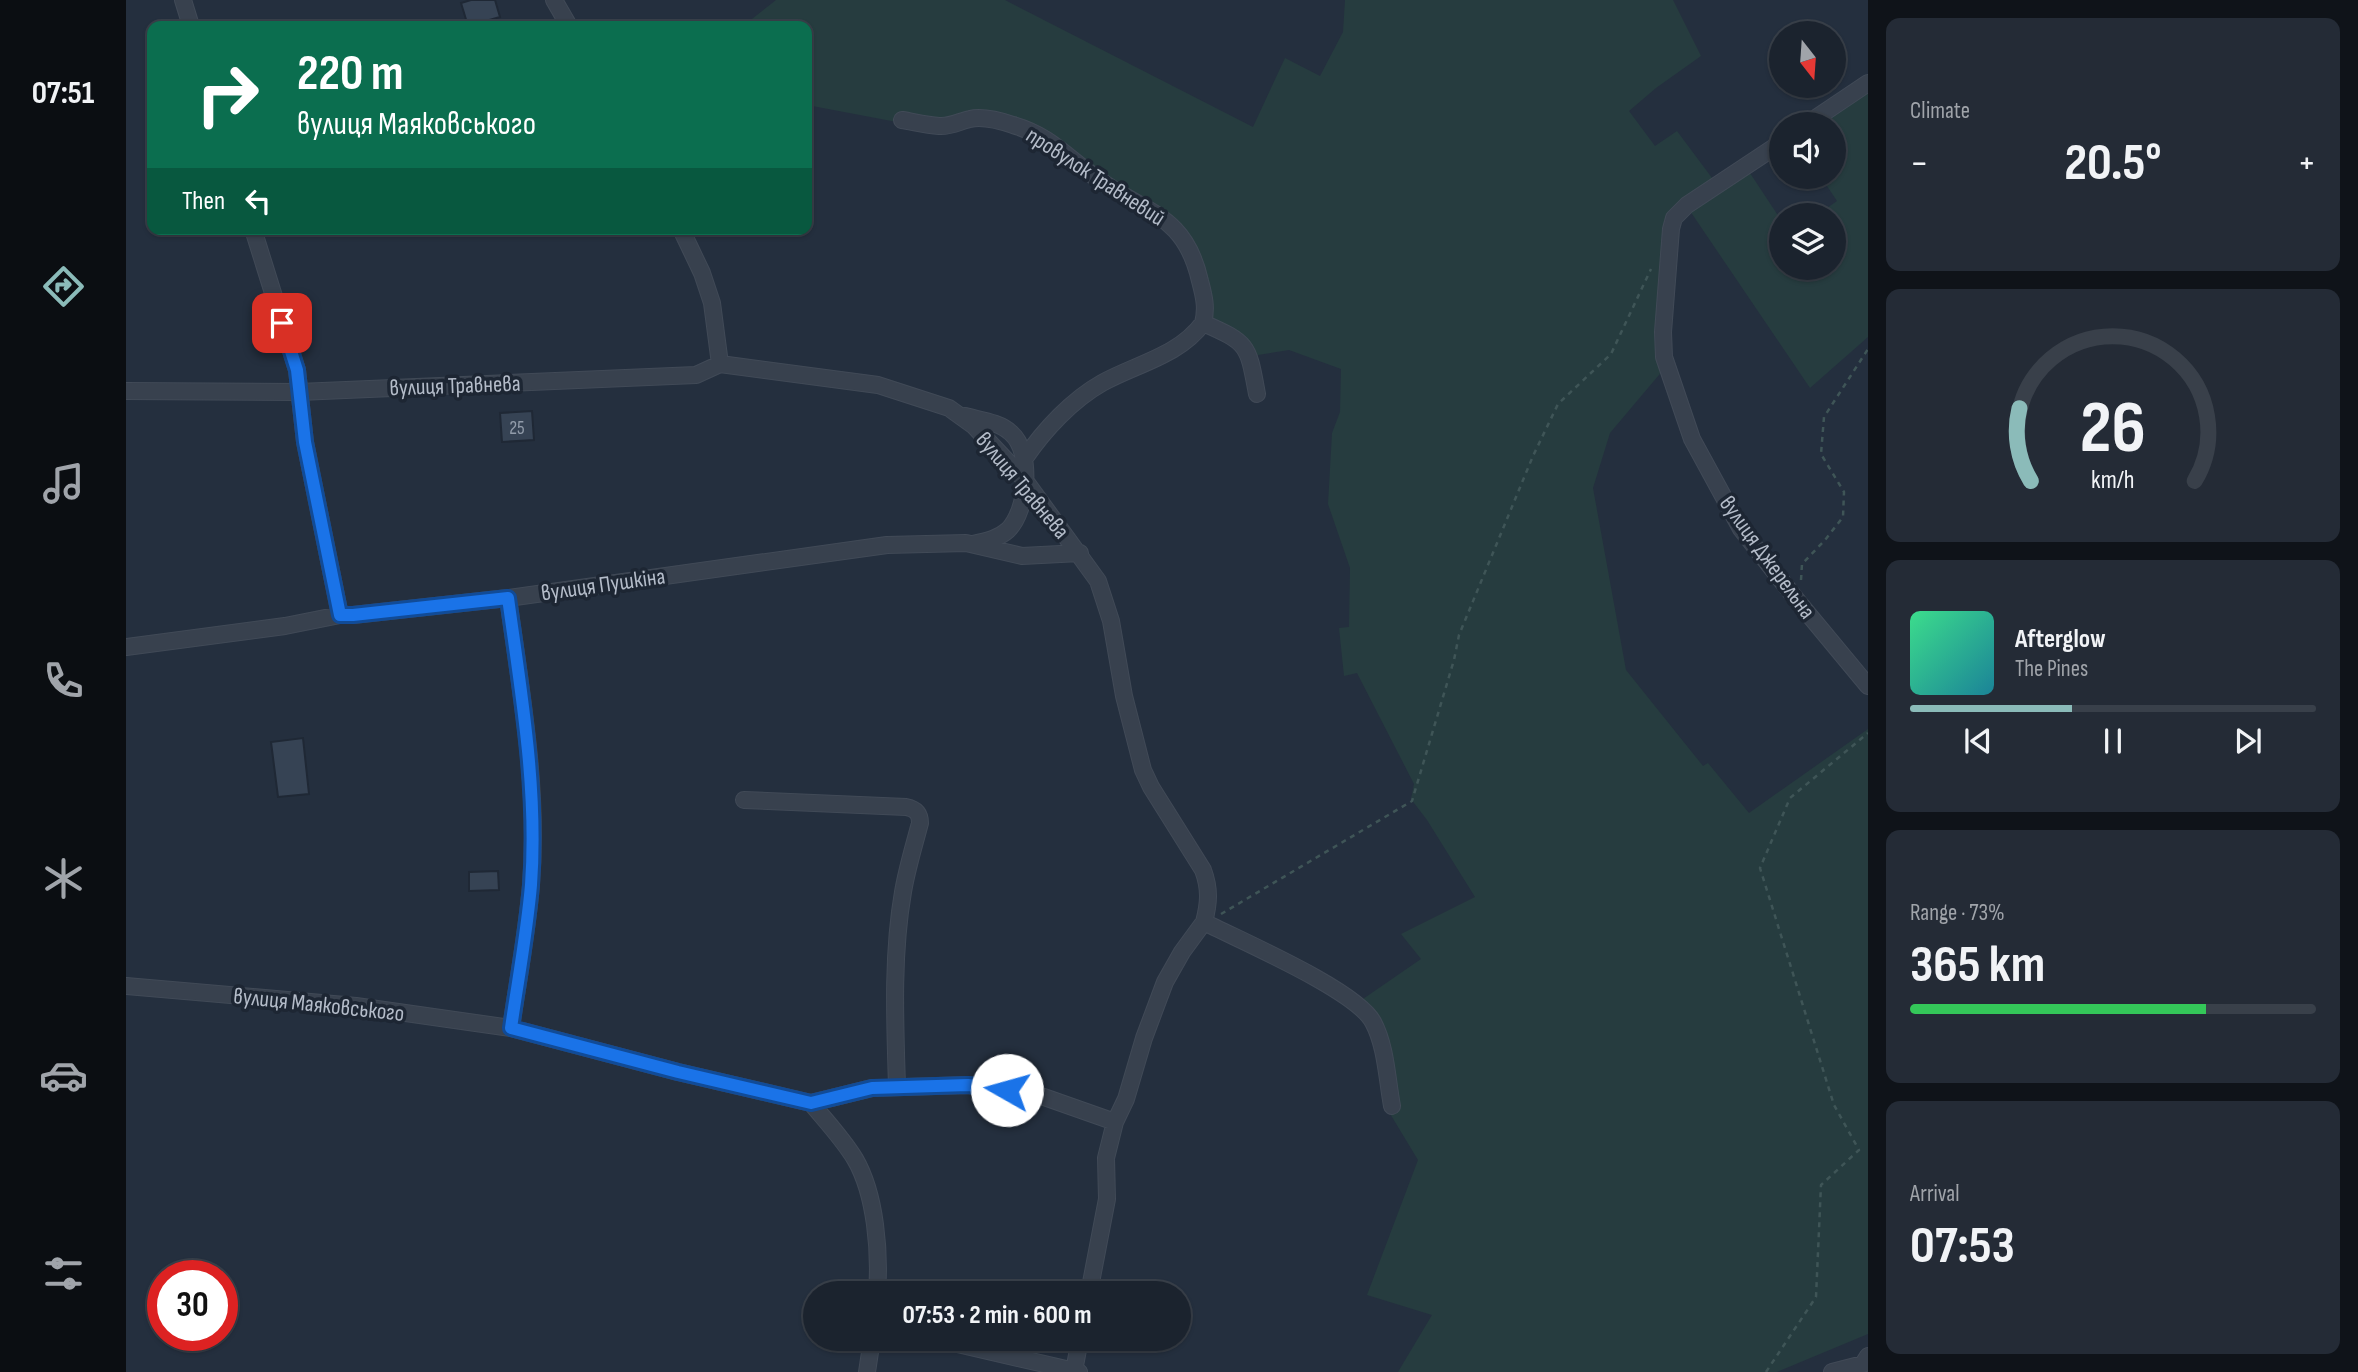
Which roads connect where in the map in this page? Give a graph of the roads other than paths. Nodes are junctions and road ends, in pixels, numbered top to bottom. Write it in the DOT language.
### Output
graph roads {
  1 [pos="183,0"];
  2 [pos="554,0"];
  3 [pos="189,21"];
  4 [pos="566,21"];
  5 [pos="1868,83"];
  6 [pos="1825,112"];
  7 [pos="902,120"];
  8 [pos="1769,151"];
  9 [pos="255,235"];
  10 [pos="684,235"];
  11 [pos="1203,323"];
  12 [pos="720,365"];
  13 [pos="126,391"];
  14 [pos="299,392"];
  15 [pos="1256,394"];
  16 [pos="959,414"];
  17 [pos="1025,458"];
  18 [pos="1024,479"];
  19 [pos="973,544"];
  20 [pos="1080,553"];
  21 [pos="508,598"];
  22 [pos="340,615"];
  23 [pos="126,647"];
  24 [pos="1868,686"];
  25 [pos="744,800"];
  26 [pos="1204,922"];
  27 [pos="126,986"];
  28 [pos="511,1028"];
  29 [pos="897,1086"];
  30 [pos="811,1103"];
  31 [pos="1392,1106"];
  32 [pos="1115,1122"];
  33 [pos="877,1281"];
  34 [pos="1091,1281"];
  35 [pos="870,1351"];
  36 [pos="987,1351"];
  37 [pos="1079,1351"];
  38 [pos="1868,1356"];
  39 [pos="867,1372"];
  40 [pos="1077,1372"];
  41 [pos="1832,1372"];
  1 -- 3 [label="street"];
  2 -- 4 [label="street"];
  5 -- 6 [label="street"];
  7 -- 11 [label="street, провулок Травневий"];
  8 -- 24 [label="street, вулиця Джерельна"];
  9 -- 14 [label="street"];
  10 -- 12 [label="street"];
  11 -- 15 [label="street"];
  11 -- 17 [label="street"];
  12 -- 14 [label="street, вулиця Травнева"];
  12 -- 16 [label="street, вулиця Травнева"];
  13 -- 14 [label="street, вулиця Травнева"];
  14 -- 22 [label="street"];
  16 -- 17 [label="street"];
  16 -- 18 [label="street, вулиця Травнева"];
  17 -- 18 [label="street"];
  18 -- 19 [label="street"];
  18 -- 20 [label="street, вулиця Травнева"];
  19 -- 20 [label="street, вулиця Пушкіна"];
  19 -- 21 [label="street, вулиця Пушкіна"];
  20 -- 26 [label="street, вулиця Травнева"];
  21 -- 22 [label="street, вулиця Пушкіна"];
  21 -- 28 [label="street"];
  22 -- 23 [label="street, вулиця Пушкіна"];
  25 -- 29 [label="street"];
  26 -- 31 [label="street"];
  26 -- 32 [label="street"];
  27 -- 28 [label="street, вулиця Маяковського"];
  28 -- 30 [label="street, вулиця Маяковського"];
  29 -- 30 [label="street, вулиця Маяковського"];
  29 -- 32 [label="street, вулиця Маяковського"];
  30 -- 33 [label="street"];
  32 -- 34 [label="street"];
  35 -- 39 [label="street"];
  36 -- 40 [label="street"];
  37 -- 40 [label="street"];
  38 -- 41 [label="street"];
}
